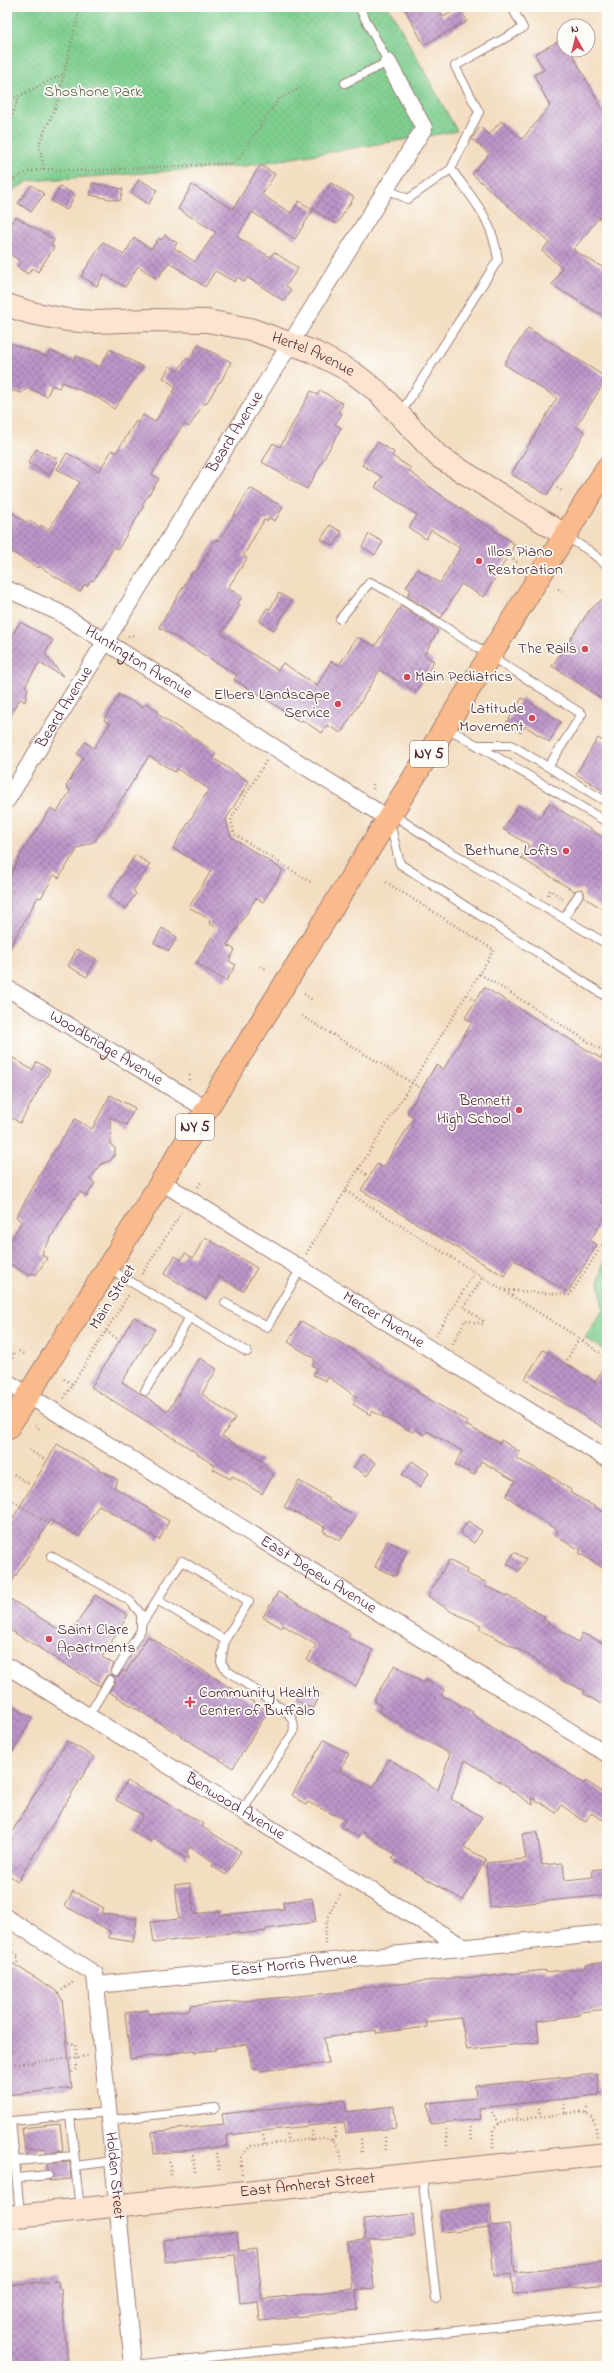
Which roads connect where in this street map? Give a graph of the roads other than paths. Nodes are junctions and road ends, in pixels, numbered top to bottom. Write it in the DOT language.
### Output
graph roads {
  1 [pos="359,7"];
  2 [pos="512,7"];
  3 [pos="388,62"];
  4 [pos="345,83"];
  5 [pos="451,169"];
  6 [pos="386,189"];
  7 [pos="7,305"];
  8 [pos="291,343"];
  9 [pos="400,414"];
  10 [pos="607,468"];
  11 [pos="566,536"];
  12 [pos="607,564"];
  13 [pos="7,589"];
  14 [pos="340,619"];
  15 [pos="106,642"];
  16 [pos="490,656"];
  17 [pos="446,727"];
  18 [pos="476,745"];
  19 [pos="548,767"];
  20 [pos="7,800"];
  21 [pos="607,802"];
  22 [pos="390,816"];
  23 [pos="607,822"];
  24 [pos="579,894"];
  25 [pos="564,918"];
  26 [pos="607,944"];
  27 [pos="7,988"];
  28 [pos="607,997"];
  29 [pos="206,1109"];
  30 [pos="160,1181"];
  31 [pos="304,1262"];
  32 [pos="107,1268"];
  33 [pos="225,1303"];
  34 [pos="190,1317"];
  35 [pos="247,1352"];
  36 [pos="7,1382"];
  37 [pos="145,1391"];
  38 [pos="29,1395"];
  39 [pos="7,1429"];
  40 [pos="607,1459"];
  41 [pos="51,1556"];
  42 [pos="157,1600"];
  43 [pos="142,1623"];
  44 [pos="225,1640"];
  45 [pos="7,1666"];
  46 [pos="116,1671"];
  47 [pos="110,1680"];
  48 [pos="88,1716"];
  49 [pos="607,1754"];
  50 [pos="242,1811"];
  51 [pos="7,1918"];
  52 [pos="607,1933"];
  53 [pos="463,1948"];
  54 [pos="97,1985"];
  55 [pos="215,2108"];
  56 [pos="70,2116"];
  57 [pos="109,2116"];
  58 [pos="602,2146"];
  59 [pos="74,2156"];
  60 [pos="15,2161"];
  61 [pos="114,2161"];
  62 [pos="74,2170"];
  63 [pos="422,2173"];
  64 [pos="48,2175"];
  65 [pos="16,2178"];
  66 [pos="118,2206"];
  67 [pos="80,2210"];
  68 [pos="13,2217"];
  69 [pos="436,2299"];
  70 [pos="607,2315"];
  71 [pos="133,2365"];
  1 -- 3 [label="lane"];
  2 -- 5 [label="lane"];
  3 -- 4 [label="lane"];
  3 -- 6 [label="street, Beard Avenue"];
  5 -- 6 [label="lane"];
  5 -- 9 [label="lane"];
  6 -- 8 [label="street, Beard Avenue"];
  7 -- 8 [label="street, Hertel Avenue"];
  8 -- 9 [label="street, Hertel Avenue"];
  8 -- 15 [label="street, Beard Avenue"];
  9 -- 11 [label="street, Hertel Avenue"];
  10 -- 11 [label="main road, NY 5"];
  11 -- 12 [label="lane"];
  11 -- 16 [label="main road, NY 5"];
  13 -- 15 [label="street, Huntington Avenue"];
  14 -- 16 [label="lane"];
  15 -- 20 [label="street, Beard Avenue"];
  15 -- 22 [label="street, Huntington Avenue"];
  16 -- 17 [label="main road, NY 5"];
  16 -- 19 [label="lane"];
  17 -- 18 [label="lane"];
  17 -- 22 [label="main road, NY 5"];
  18 -- 19 [label="lane"];
  18 -- 23 [label="lane"];
  19 -- 21 [label="lane"];
  22 -- 25 [label="lane"];
  22 -- 28 [label="lane"];
  22 -- 29 [label="main road, NY 5"];
  24 -- 25 [label="lane"];
  25 -- 26 [label="lane"];
  27 -- 29 [label="street, Woodbridge Avenue"];
  29 -- 30 [label="main road, NY 5"];
  30 -- 31 [label="street, Mercer Avenue"];
  30 -- 32 [label="main road, NY 5"];
  31 -- 33 [label="lane"];
  31 -- 40 [label="street, Mercer Avenue"];
  32 -- 34 [label="lane"];
  32 -- 38 [label="main road, NY 5"];
  34 -- 35 [label="lane"];
  34 -- 37 [label="lane"];
  36 -- 38 [label="street, East Depew Avenue"];
  38 -- 39 [label="main road, NY 5"];
  38 -- 49 [label="street, East Depew Avenue"];
  41 -- 43 [label="lane"];
  42 -- 43 [label="lane"];
  42 -- 44 [label="lane"];
  42 -- 44 [label="lane"];
  43 -- 46 [label="lane"];
  44 -- 50 [label="lane"];
  45 -- 48 [label="street, Benwood Avenue"];
  47 -- 48 [label="lane"];
  48 -- 50 [label="street, Benwood Avenue"];
  50 -- 53 [label="street, Benwood Avenue"];
  51 -- 54 [label="street"];
  52 -- 53 [label="street, East Morris Avenue"];
  53 -- 54 [label="street, East Morris Avenue"];
  54 -- 57 [label="street, Holden Street"];
  55 -- 57 [label="lane"];
  56 -- 57 [label="lane"];
  56 -- 59 [label="lane"];
  56 -- 60 [label="lane"];
  57 -- 61 [label="street, Holden Street"];
  58 -- 63 [label="street, East Amherst Street"];
  59 -- 60 [label="lane"];
  59 -- 62 [label="lane"];
  60 -- 65 [label="lane"];
  61 -- 62 [label="lane"];
  61 -- 66 [label="street, Holden Street"];
  62 -- 67 [label="lane"];
  63 -- 66 [label="street, East Amherst Street"];
  63 -- 69 [label="lane"];
  64 -- 65 [label="lane"];
  65 -- 68 [label="lane"];
  66 -- 67 [label="street, East Amherst Street"];
  66 -- 71 [label="street, Holden Street"];
  67 -- 68 [label="street, East Amherst Street"];
  70 -- 71 [label="lane"];
}
